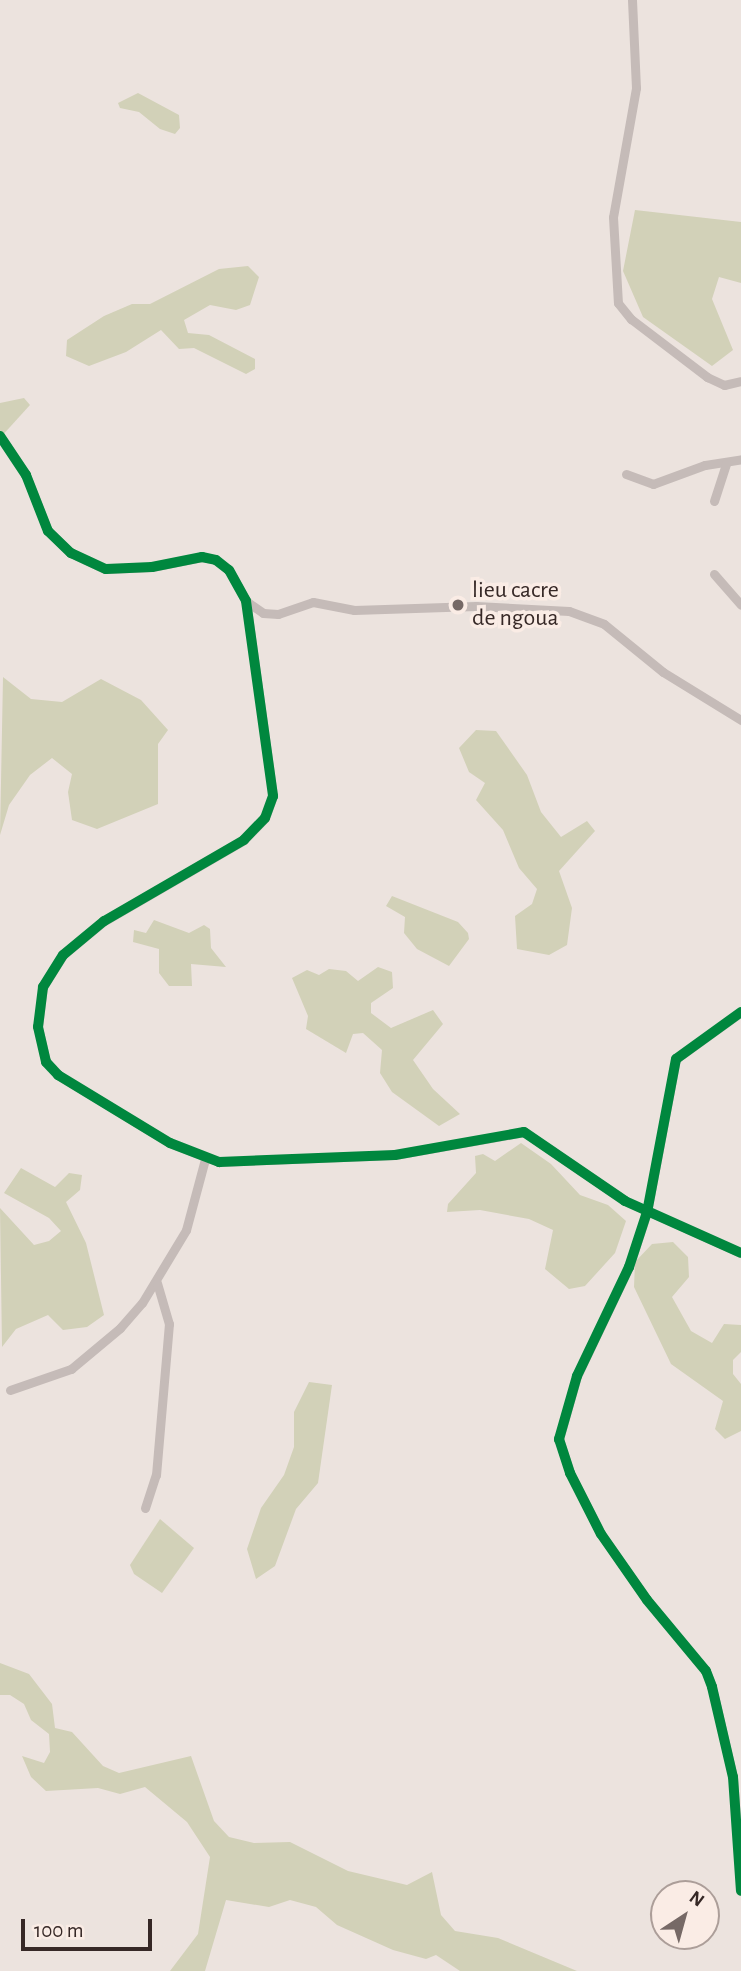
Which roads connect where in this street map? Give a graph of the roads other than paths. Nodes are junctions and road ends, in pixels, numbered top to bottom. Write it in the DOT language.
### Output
graph roads {
  1 [pos="632,0"];
  2 [pos="741,381"];
  3 [pos="0,436"];
  4 [pos="741,459"];
  5 [pos="726,463"];
  6 [pos="626,474"];
  7 [pos="714,501"];
  8 [pos="714,574"];
  9 [pos="246,601"];
  10 [pos="741,605"];
  11 [pos="741,720"];
  12 [pos="741,1012"];
  13 [pos="205,1159"];
  14 [pos="648,1212"];
  15 [pos="741,1253"];
  16 [pos="157,1283"];
  17 [pos="10,1390"];
  18 [pos="145,1508"];
  19 [pos="741,1891"];
  1 -- 2 [label="street"];
  3 -- 9 [label="street"];
  4 -- 5 [label="street"];
  5 -- 6 [label="street"];
  5 -- 7 [label="street"];
  8 -- 10 [label="street"];
  9 -- 11 [label="street"];
  9 -- 13 [label="street"];
  12 -- 14 [label="street"];
  13 -- 14 [label="street"];
  13 -- 16 [label="street"];
  14 -- 15 [label="street"];
  14 -- 19 [label="street"];
  16 -- 17 [label="street"];
  16 -- 18 [label="street"];
}
